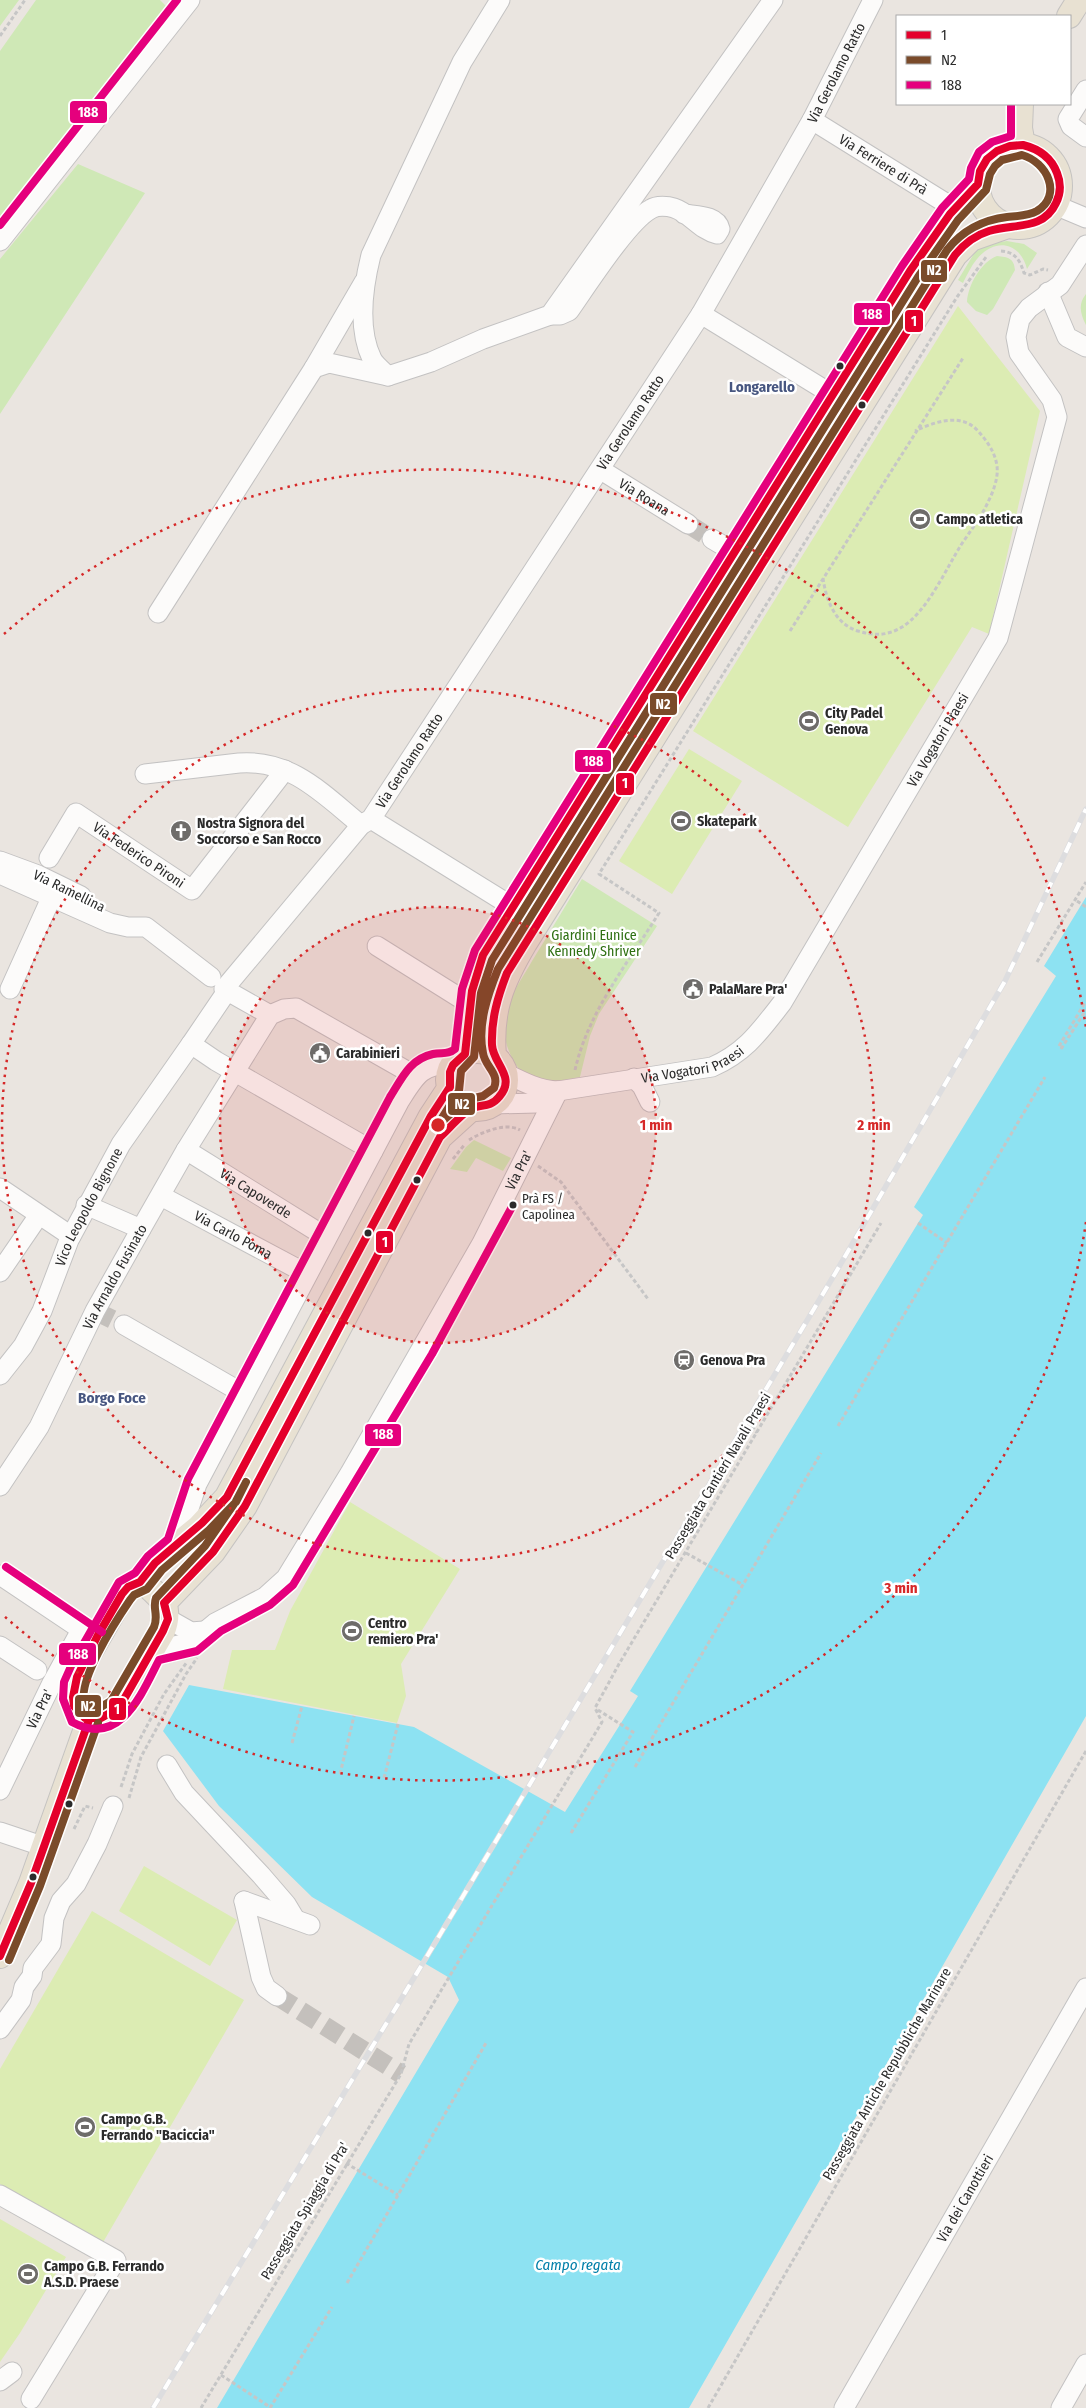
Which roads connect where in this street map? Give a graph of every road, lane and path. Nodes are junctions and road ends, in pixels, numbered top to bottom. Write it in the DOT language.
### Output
graph roads {
  1 [pos="25,0"];
  2 [pos="190,0"];
  3 [pos="500,0"];
  4 [pos="773,0"];
  5 [pos="873,0"];
  6 [pos="1079,0"];
  7 [pos="1070,15"];
  8 [pos="0,36"];
  9 [pos="1086,90"];
  10 [pos="1021,105"];
  11 [pos="812,120"];
  12 [pos="1086,136"];
  13 [pos="1023,145"];
  14 [pos="978,184"];
  15 [pos="1056,205"];
  16 [pos="956,206"];
  17 [pos="684,214"];
  18 [pos="1086,218"];
  19 [pos="1008,226"];
  20 [pos="0,241"];
  21 [pos="1086,246"];
  22 [pos="1068,275"];
  23 [pos="364,281"];
  24 [pos="1048,292"];
  25 [pos="701,314"];
  26 [pos="550,315"];
  27 [pos="1086,347"];
  28 [pos="963,358"];
  29 [pos="314,368"];
  30 [pos="388,376"];
  31 [pos="833,395"];
  32 [pos="915,431"];
  33 [pos="601,470"];
  34 [pos="688,524"];
  35 [pos="712,539"];
  36 [pos="734,552"];
  37 [pos="823,578"];
  38 [pos="158,613"];
  39 [pos="790,631"];
  40 [pos="285,770"];
  41 [pos="145,774"];
  42 [pos="366,822"];
  43 [pos="48,858"];
  44 [pos="0,861"];
  45 [pos="0,874"];
  46 [pos="1086,882"];
  47 [pos="52,896"];
  48 [pos="1077,901"];
  49 [pos="513,907"];
  50 [pos="1086,907"];
  51 [pos="134,927"];
  52 [pos="377,946"];
  53 [pos="1037,962"];
  54 [pos="220,985"];
  55 [pos="10,989"];
  56 [pos="1086,1001"];
  57 [pos="468,1003"];
  58 [pos="1086,1010"];
  59 [pos="270,1015"];
  60 [pos="191,1044"];
  61 [pos="461,1056"];
  62 [pos="500,1065"];
  63 [pos="241,1075"];
  64 [pos="414,1077"];
  65 [pos="1045,1077"];
  66 [pos="634,1078"];
  67 [pos="450,1087"];
  68 [pos="566,1090"];
  69 [pos="650,1102"];
  70 [pos="482,1106"];
  71 [pos="537,1135"];
  72 [pos="186,1150"];
  73 [pos="373,1152"];
  74 [pos="525,1159"];
  75 [pos="448,1168"];
  76 [pos="0,1188"];
  77 [pos="161,1196"];
  78 [pos="86,1206"];
  79 [pos="39,1215"];
  80 [pos="881,1223"];
  81 [pos="918,1223"];
  82 [pos="141,1229"];
  83 [pos="71,1236"];
  84 [pos="326,1237"];
  85 [pos="947,1243"];
  86 [pos="0,1272"];
  87 [pos="307,1274"];
  88 [pos="648,1299"];
  89 [pos="124,1326"];
  90 [pos="0,1376"];
  91 [pos="244,1394"];
  92 [pos="752,1426"];
  93 [pos="838,1426"];
  94 [pos="757,1433"];
  95 [pos="821,1453"];
  96 [pos="0,1486"];
  97 [pos="177,1545"];
  98 [pos="686,1553"];
  99 [pos="0,1575"];
  100 [pos="142,1581"];
  101 [pos="743,1585"];
  102 [pos="166,1611"];
  103 [pos="204,1632"];
  104 [pos="89,1635"];
  105 [pos="0,1646"];
  106 [pos="152,1651"];
  107 [pos="198,1652"];
  108 [pos="188,1660"];
  109 [pos="37,1670"];
  110 [pos="302,1706"];
  111 [pos="595,1708"];
  112 [pos="354,1716"];
  113 [pos="89,1720"];
  114 [pos="398,1724"];
  115 [pos="292,1743"];
  116 [pos="1086,1751"];
  117 [pos="167,1765"];
  118 [pos="635,1767"];
  119 [pos="340,1774"];
  120 [pos="384,1778"];
  121 [pos="121,1787"];
  122 [pos="0,1790"];
  123 [pos="117,1807"];
  124 [pos="0,1832"];
  125 [pos="571,1832"];
  126 [pos="45,1847"];
  127 [pos="0,1956"];
  128 [pos="1086,1988"];
  129 [pos="277,1996"];
  130 [pos="0,2029"];
  131 [pos="486,2043"];
  132 [pos="346,2163"];
  133 [pos="0,2195"];
  134 [pos="398,2195"];
  135 [pos="347,2283"];
  136 [pos="332,2307"];
  137 [pos="1086,2364"];
  138 [pos="220,2375"];
  139 [pos="31,2399"];
  140 [pos="201,2408"];
  141 [pos="270,2408"];
  142 [pos="708,2408"];
  143 [pos="844,2408"];
  144 [pos="1061,2408"];
  1 -- 8 [label="path"];
  2 -- 20 [label="street"];
  3 -- 23 [label="street"];
  4 -- 26 [label="street"];
  5 -- 11 [label="street, Via Gerolamo Ratto"];
  6 -- 7 [label="main road"];
  9 -- 12 [label="street"];
  10 -- 13 [label="main road"];
  11 -- 16 [label="street, Via Ferriere di Prà"];
  11 -- 25 [label="street, Via Gerolamo Ratto"];
  13 -- 14 [label="main road"];
  13 -- 15 [label="main road"];
  14 -- 16 [label="main road"];
  14 -- 19 [label="main road"];
  15 -- 18 [label="street"];
  15 -- 19 [label="main road"];
  16 -- 31 [label="main road"];
  17 -- 26 [label="street"];
  19 -- 62 [label="main road"];
  21 -- 22 [label="street, Via Vogatori Praesi"];
  22 -- 24 [label="street, Via Vogatori Praesi"];
  22 -- 68 [label="path"];
  23 -- 29 [label="street"];
  23 -- 30 [label="street"];
  24 -- 27 [label="street"];
  24 -- 66 [label="street, Via Vogatori Praesi"];
  25 -- 31 [label="street"];
  25 -- 33 [label="street, Via Gerolamo Ratto"];
  26 -- 30 [label="street"];
  28 -- 32 [label="path"];
  29 -- 30 [label="street"];
  29 -- 38 [label="street"];
  31 -- 36 [label="main road"];
  32 -- 37 [label="path"];
  32 -- 37 [label="path"];
  33 -- 34 [label="street, Via Roana"];
  33 -- 42 [label="street, Via Gerolamo Ratto"];
  35 -- 36 [label="street"];
  36 -- 49 [label="main road"];
  37 -- 39 [label="path"];
  40 -- 41 [label="street"];
  40 -- 42 [label="street"];
  40 -- 43 [label="street, Via Federico Pironi"];
  42 -- 49 [label="street"];
  42 -- 54 [label="street, Via Gerolamo Ratto"];
  44 -- 51 [label="street, Via Ramellina"];
  45 -- 47 [label="street, Via Ramellina"];
  46 -- 53 [label="path"];
  47 -- 51 [label="street, Via Ramellina"];
  47 -- 55 [label="street, Via Ramellina"];
  48 -- 50 [label="path"];
  49 -- 57 [label="main road"];
  51 -- 54 [label="street, Via Ramellina"];
  52 -- 57 [label="street"];
  54 -- 59 [label="street, Via Ramellina"];
  54 -- 60 [label="street, Vico Leopoldo Bignone"];
  56 -- 58 [label="path"];
  57 -- 61 [label="main road"];
  59 -- 63 [label="street, Via Arnaldo Fusinato"];
  59 -- 64 [label="street"];
  60 -- 63 [label="street"];
  60 -- 78 [label="street, Vico Leopoldo Bignone"];
  61 -- 62 [label="main road"];
  61 -- 64 [label="street"];
  61 -- 67 [label="main road"];
  62 -- 68 [label="street"];
  62 -- 70 [label="main road"];
  63 -- 72 [label="street, Via Arnaldo Fusinato"];
  63 -- 73 [label="street"];
  64 -- 73 [label="street"];
  65 -- 85 [label="path"];
  66 -- 68 [label="street, Via Vogatori Praesi"];
  66 -- 69 [label="street"];
  67 -- 70 [label="main road"];
  67 -- 97 [label="main road"];
  68 -- 70 [label="street"];
  68 -- 71 [label="street, Via Pra'"];
  70 -- 102 [label="main road"];
  71 -- 74 [label="street, Via Pra'"];
  71 -- 75 [label="path"];
  72 -- 77 [label="street, Via Arnaldo Fusinato"];
  72 -- 84 [label="street, Via Capoverde"];
  73 -- 84 [label="street"];
  74 -- 88 [label="path"];
  74 -- 103 [label="street, Via Pra'"];
  76 -- 79 [label="street"];
  77 -- 82 [label="street, Via Arnaldo Fusinato"];
  77 -- 87 [label="street, Via Carlo Poma"];
  78 -- 82 [label="street"];
  78 -- 83 [label="street, Vico Leopoldo Bignone"];
  79 -- 83 [label="street"];
  79 -- 86 [label="street"];
  80 -- 94 [label="path, Passeggiata Cantieri Navali Praesi"];
  81 -- 85 [label="path"];
  82 -- 96 [label="street, Via Arnaldo Fusinato"];
  83 -- 90 [label="street, Vico Leopoldo Bignone"];
  84 -- 87 [label="street"];
  85 -- 93 [label="path"];
  87 -- 91 [label="street"];
  89 -- 91 [label="street"];
  91 -- 97 [label="street"];
  92 -- 94 [label="path"];
  94 -- 98 [label="path, Passeggiata Cantieri Navali Praesi"];
  95 -- 101 [label="path"];
  97 -- 100 [label="main road"];
  98 -- 101 [label="path"];
  98 -- 111 [label="path, Passeggiata Cantieri Navali Praesi"];
  99 -- 104 [label="street"];
  100 -- 102 [label="main road"];
  100 -- 104 [label="main road"];
  101 -- 118 [label="path"];
  102 -- 103 [label="street"];
  102 -- 106 [label="main road"];
  103 -- 106 [label="street, Via Pra'"];
  104 -- 113 [label="main road"];
  104 -- 122 [label="street, Via Pra'"];
  105 -- 109 [label="street"];
  106 -- 113 [label="main road"];
  107 -- 123 [label="path"];
  108 -- 121 [label="path"];
  110 -- 115 [label="path"];
  111 -- 125 [label="path"];
  111 -- 132 [label="path, Passeggiata Spiaggia di Pra'"];
  112 -- 119 [label="path"];
  113 -- 126 [label="main road"];
  114 -- 120 [label="path"];
  116 -- 142 [label="path, Passeggiata Antiche Repubbliche Marinare"];
  117 -- 129 [label="street"];
  123 -- 130 [label="street"];
  124 -- 126 [label="street"];
  126 -- 127 [label="main road"];
  128 -- 143 [label="street, Via dei Canottieri"];
  131 -- 134 [label="path"];
  132 -- 134 [label="path"];
  132 -- 138 [label="path, Passeggiata Spiaggia di Pra'"];
  133 -- 139 [label="street"];
  134 -- 135 [label="path"];
  136 -- 141 [label="path"];
  137 -- 144 [label="street"];
  138 -- 140 [label="path, Passeggiata Spiaggia di Pra'"];
  138 -- 141 [label="path"];
}
